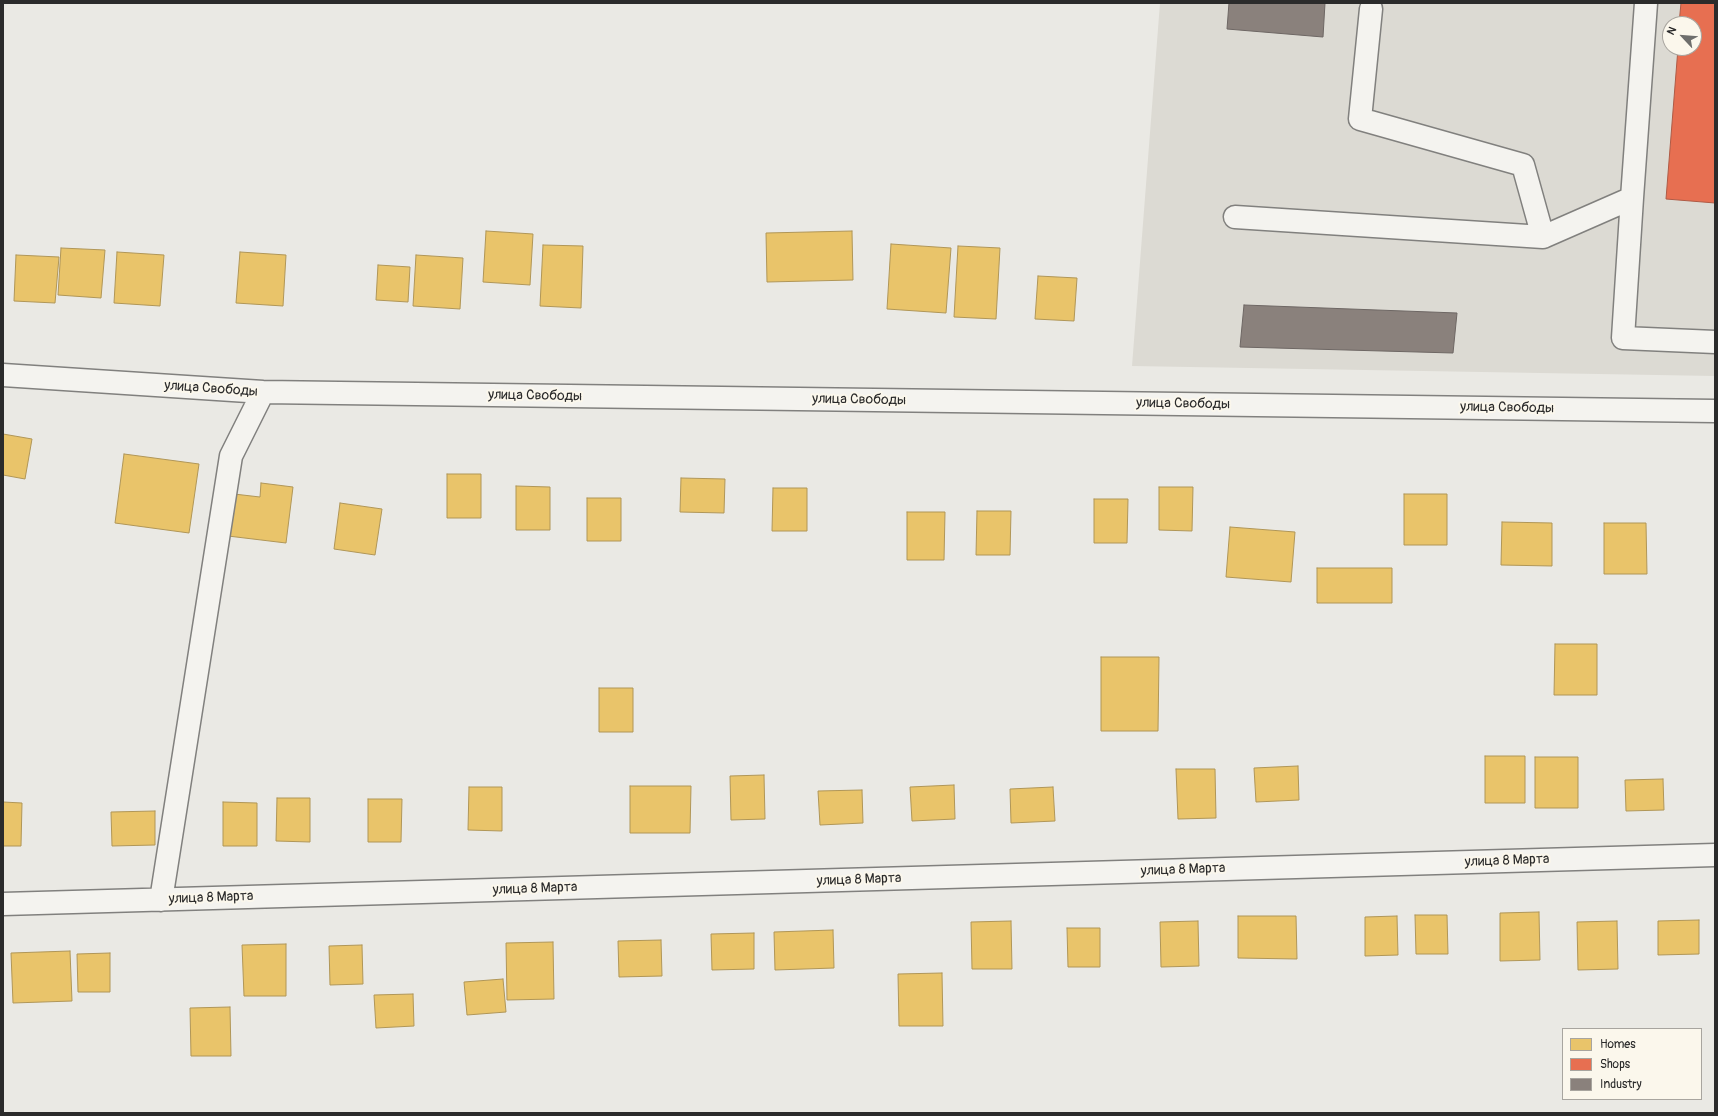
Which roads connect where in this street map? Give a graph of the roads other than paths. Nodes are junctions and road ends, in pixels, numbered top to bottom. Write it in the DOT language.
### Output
graph roads {
  1 [pos="1646,3"];
  2 [pos="1371,9"];
  3 [pos="1632,198"];
  4 [pos="1235,217"];
  5 [pos="1543,237"];
  6 [pos="1715,342"];
  7 [pos="3,375"];
  8 [pos="263,392"];
  9 [pos="1715,411"];
  10 [pos="1715,855"];
  11 [pos="161,900"];
  12 [pos="3,904"];
  1 -- 3 [label="street"];
  2 -- 5 [label="street"];
  3 -- 5 [label="street"];
  3 -- 6 [label="street"];
  4 -- 5 [label="street"];
  7 -- 8 [label="street, улица Свободы"];
  8 -- 9 [label="street, улица Свободы"];
  8 -- 11 [label="street"];
  10 -- 11 [label="street, улица 8 Марта"];
  11 -- 12 [label="street, улица 8 Марта"];
}
